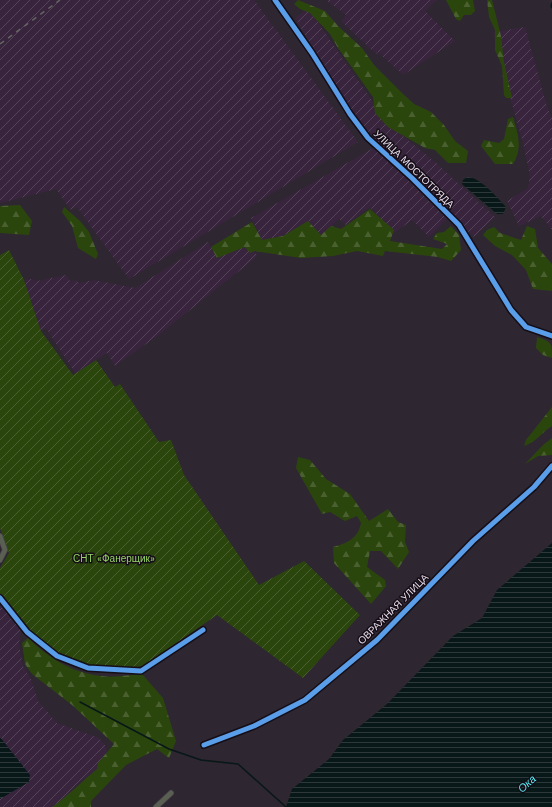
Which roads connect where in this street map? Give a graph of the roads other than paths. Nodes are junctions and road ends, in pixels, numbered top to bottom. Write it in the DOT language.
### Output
graph roads {
  1 [pos="275,0"];
  2 [pos="552,336"];
  3 [pos="552,466"];
  4 [pos="0,536"];
  5 [pos="0,560"];
  6 [pos="0,598"];
  7 [pos="202,630"];
  8 [pos="204,745"];
  9 [pos="171,793"];
  10 [pos="156,807"];
  1 -- 2 [label="street, УЛИЦА МОСТОТРЯДА"];
  3 -- 8 [label="street, ОВРАЖНАЯ УЛИЦА"];
  4 -- 5 [label="street"];
  6 -- 7 [label="street"];
  9 -- 10 [label="street"];
}
